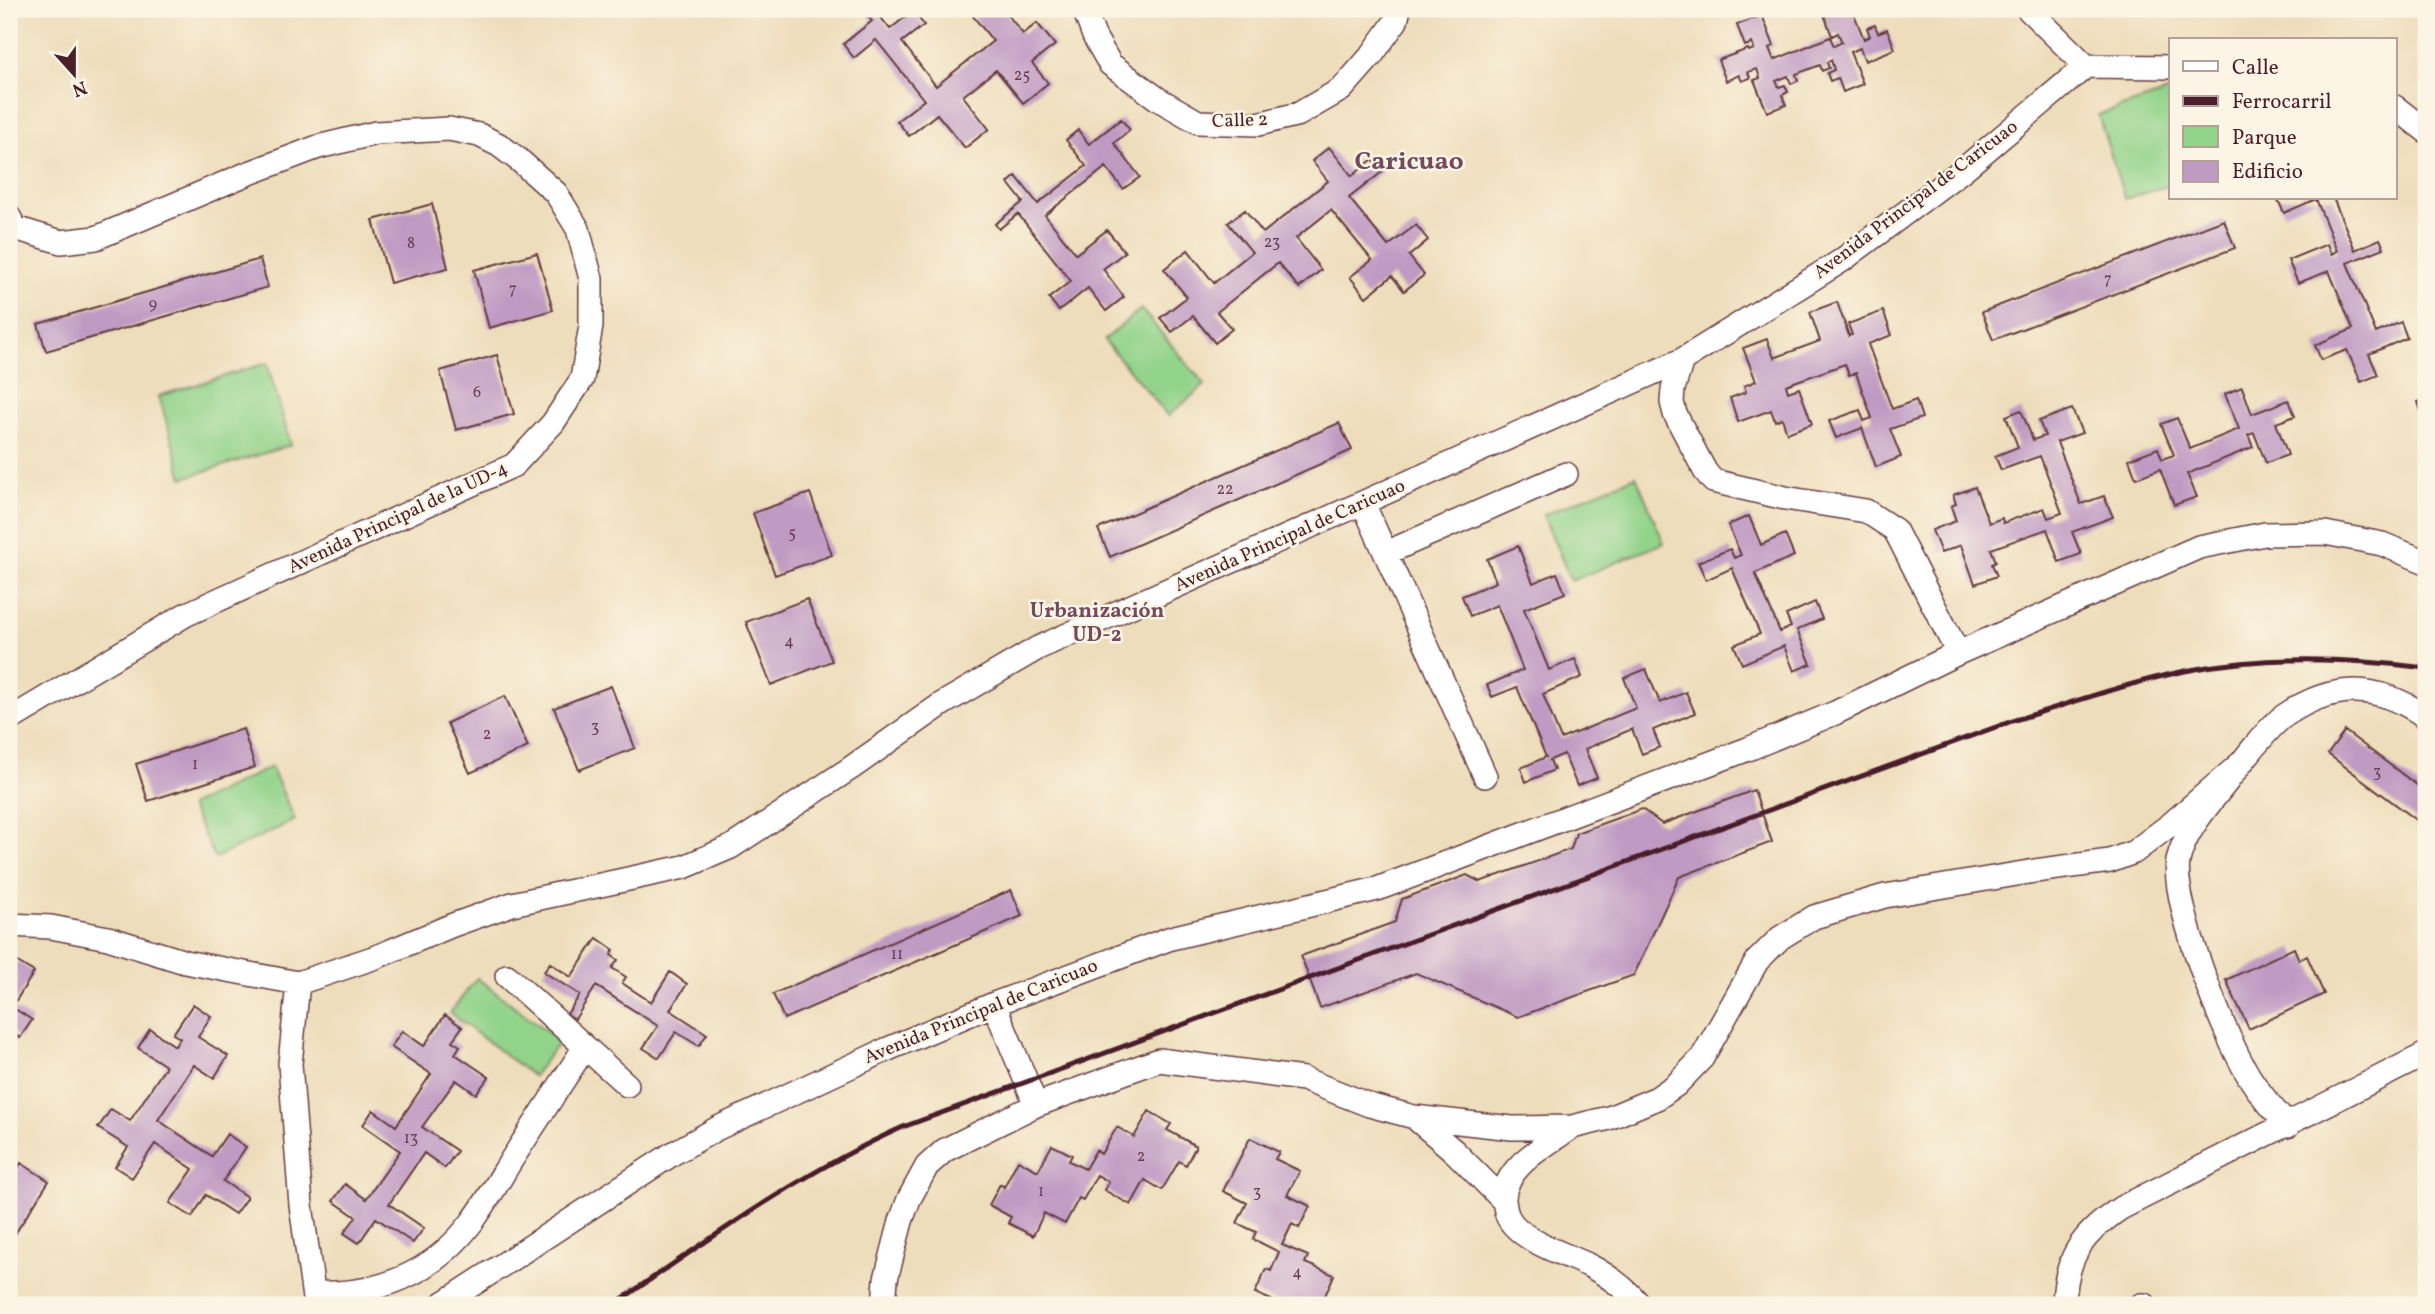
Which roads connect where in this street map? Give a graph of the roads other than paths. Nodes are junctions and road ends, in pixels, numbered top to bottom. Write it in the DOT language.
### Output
graph roads {
  1 [pos="1084,9"];
  2 [pos="1399,9"];
  3 [pos="2028,9"];
  4 [pos="2086,66"];
  5 [pos="2169,67"];
  6 [pos="2396,108"];
  7 [pos="2426,131"];
  8 [pos="9,218"];
  9 [pos="1682,360"];
  10 [pos="1566,474"];
  11 [pos="1363,503"];
  12 [pos="1386,553"];
  13 [pos="2426,562"];
  14 [pos="1958,653"];
  15 [pos="2426,717"];
  16 [pos="9,720"];
  17 [pos="2240,764"];
  18 [pos="1485,776"];
  19 [pos="9,925"];
  20 [pos="507,976"];
  21 [pos="298,983"];
  22 [pos="994,1004"];
  23 [pos="585,1047"];
  24 [pos="2425,1057"];
  25 [pos="627,1085"];
  26 [pos="1036,1105"];
  27 [pos="1414,1117"];
  28 [pos="1572,1126"];
  29 [pos="2288,1126"];
  30 [pos="1504,1201"];
  31 [pos="315,1299"];
  32 [pos="441,1305"];
  33 [pos="884,1305"];
  34 [pos="1640,1305"];
  35 [pos="2064,1305"];
  1 -- 2 [label="street, Calle 2"];
  3 -- 4 [label="street"];
  4 -- 5 [label="street"];
  4 -- 9 [label="street, Avenida Principal de Caricuao"];
  6 -- 7 [label="street"];
  8 -- 16 [label="street, Avenida Principal de la UD-4"];
  9 -- 11 [label="street, Avenida Principal de Caricuao"];
  9 -- 14 [label="street"];
  10 -- 12 [label="street"];
  11 -- 12 [label="street"];
  11 -- 21 [label="street, Avenida Principal de Caricuao"];
  12 -- 18 [label="street"];
  13 -- 14 [label="street, Avenida Principal de Caricuao"];
  14 -- 22 [label="street, Avenida Principal de Caricuao"];
  15 -- 17 [label="street"];
  17 -- 28 [label="street"];
  17 -- 29 [label="street"];
  19 -- 21 [label="street, Avenida Principal de Caricuao"];
  20 -- 23 [label="street"];
  21 -- 31 [label="street"];
  22 -- 26 [label="street"];
  22 -- 32 [label="street, Avenida Principal de Caricuao"];
  23 -- 25 [label="street"];
  23 -- 31 [label="street"];
  24 -- 29 [label="street"];
  26 -- 27 [label="street"];
  26 -- 33 [label="street"];
  27 -- 28 [label="street"];
  27 -- 30 [label="street"];
  28 -- 30 [label="street"];
  29 -- 35 [label="street"];
  30 -- 34 [label="street"];
}
